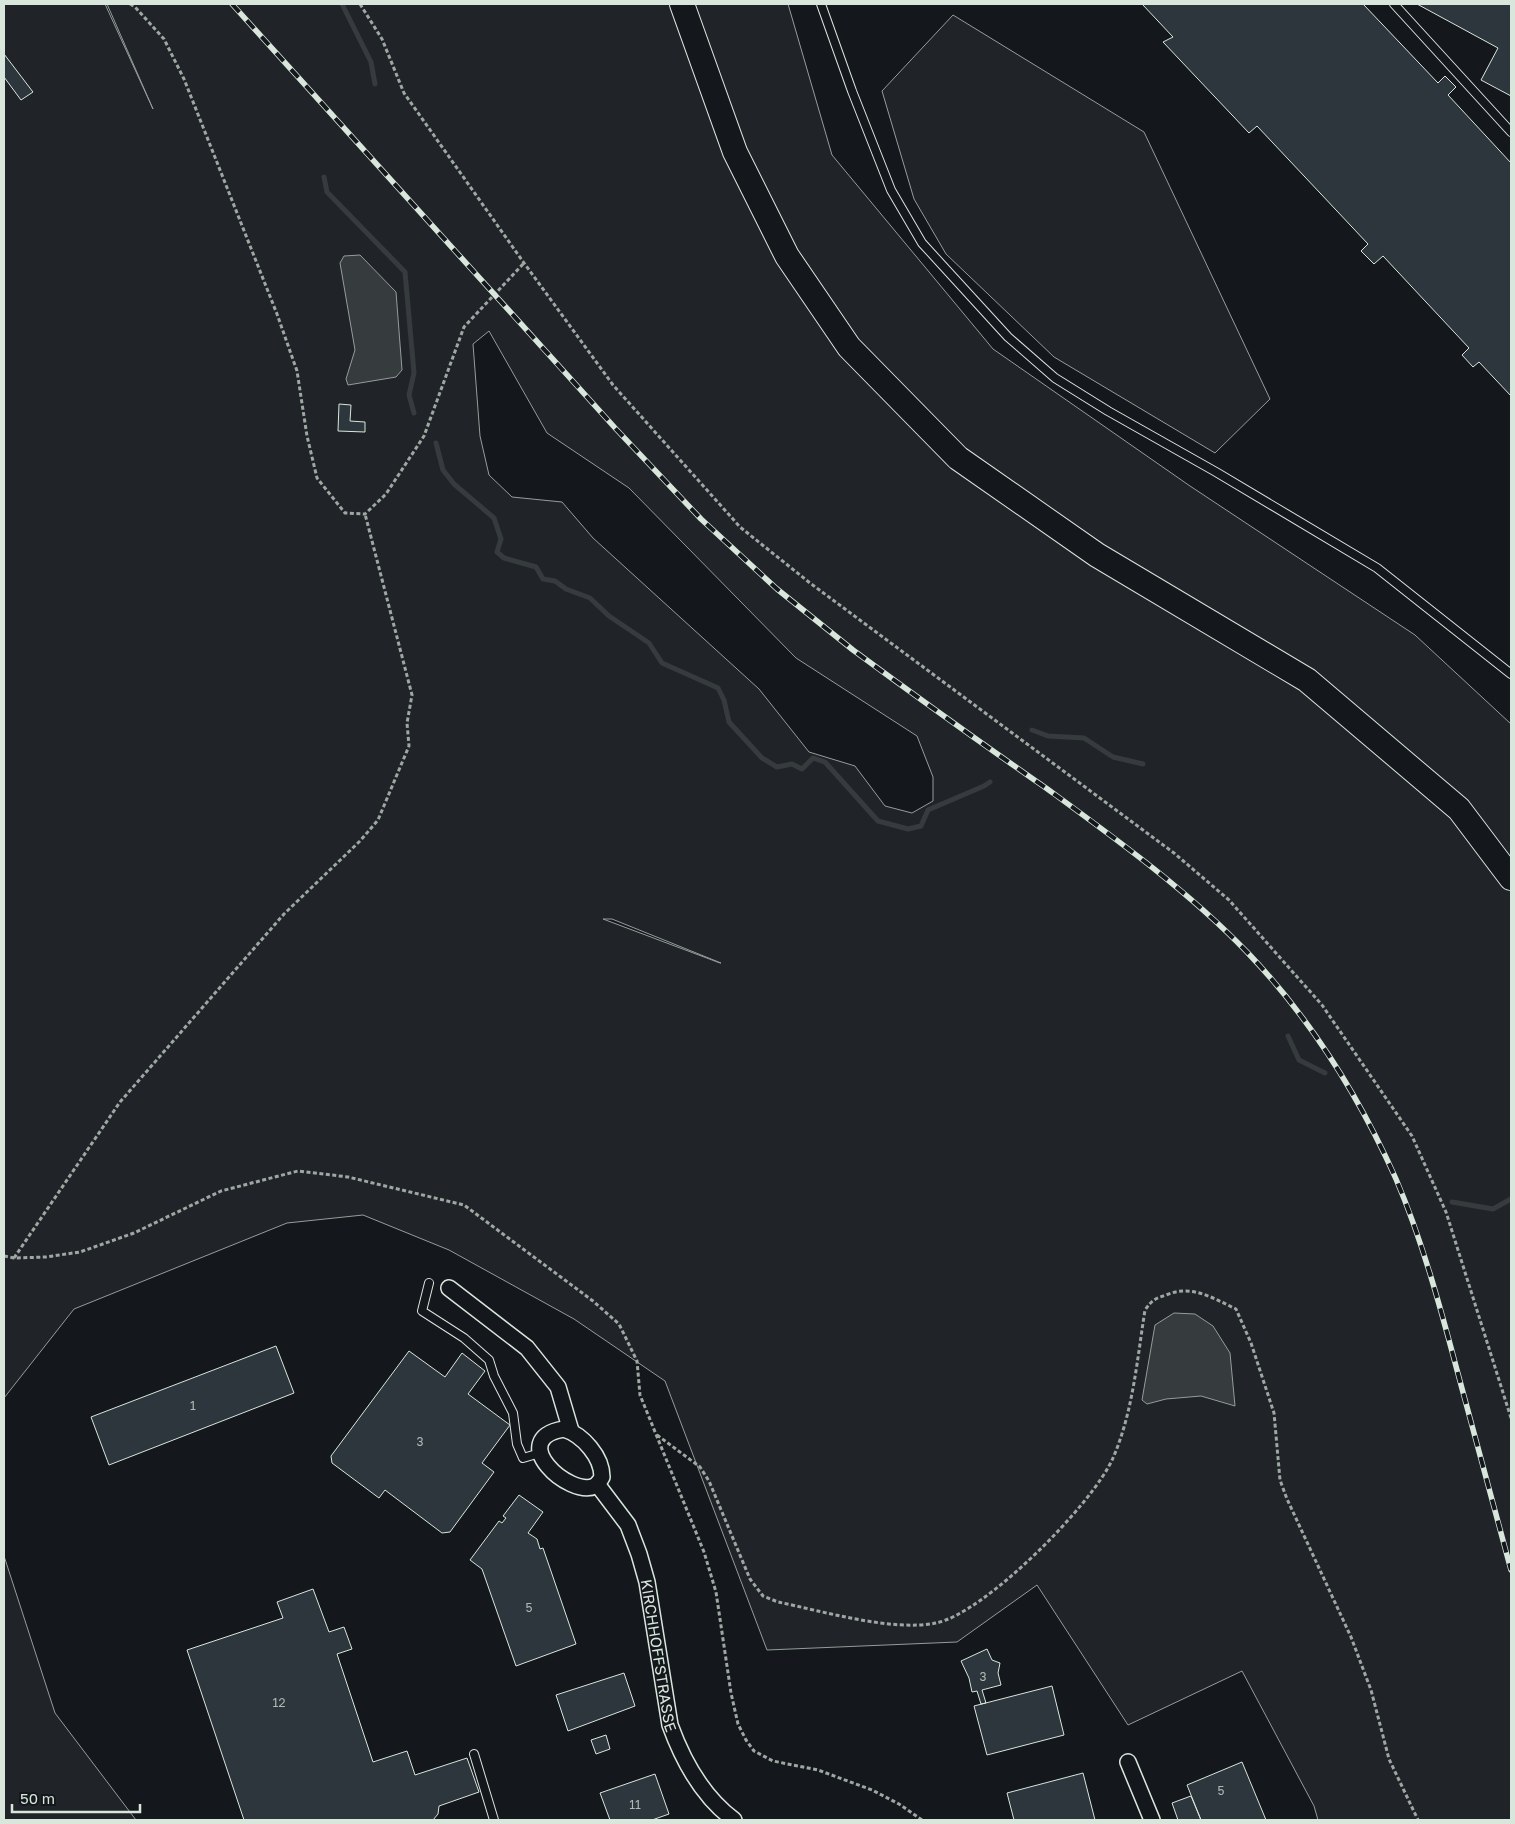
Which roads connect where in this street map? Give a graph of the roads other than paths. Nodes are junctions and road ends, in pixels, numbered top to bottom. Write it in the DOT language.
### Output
graph roads {
  1 [pos="682,4"];
  2 [pos="821,4"];
  3 [pos="1394,4"];
  4 [pos="1511,132"];
  5 [pos="1511,674"];
  6 [pos="1511,878"];
  7 [pos="429,1283"];
  8 [pos="449,1288"];
  9 [pos="571,1431"];
  10 [pos="540,1453"];
  11 [pos="597,1484"];
  12 [pos="474,1754"];
  13 [pos="1128,1762"];
  14 [pos="494,1820"];
  15 [pos="734,1820"];
  16 [pos="1152,1820"];
  1 -- 6 [label="main road"];
  2 -- 5 [label="lane"];
  3 -- 4 [label="lane"];
  7 -- 10 [label="lane"];
  8 -- 9 [label="street"];
  9 -- 10 [label="street"];
  9 -- 11 [label="street"];
  10 -- 11 [label="street"];
  11 -- 15 [label="street, KIRCHHOFFSTRASSE"];
  12 -- 14 [label="lane"];
  13 -- 16 [label="street"];
}
